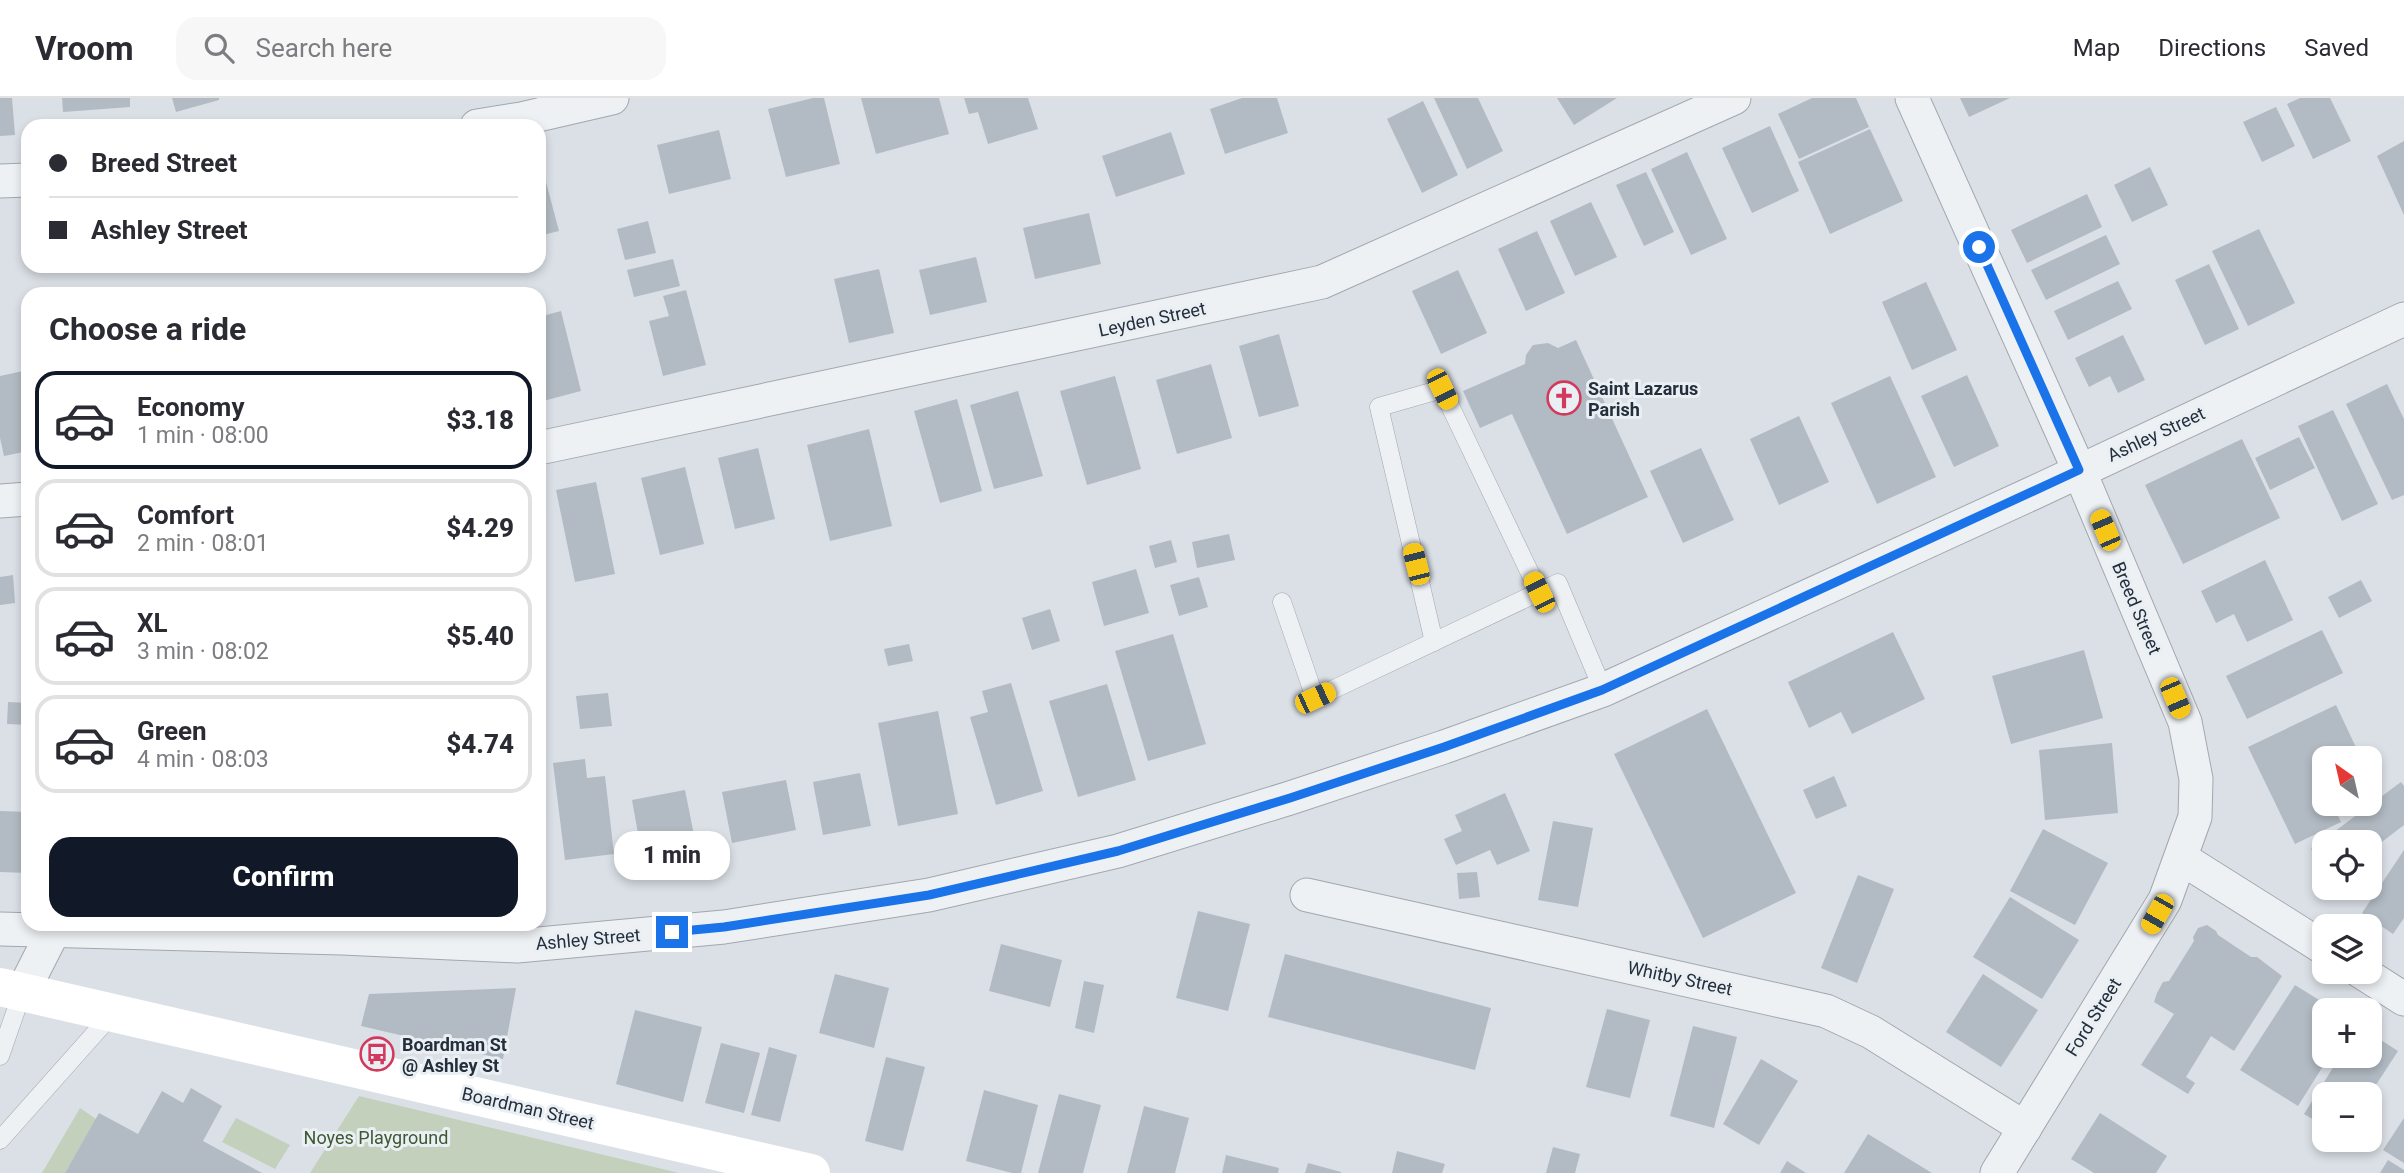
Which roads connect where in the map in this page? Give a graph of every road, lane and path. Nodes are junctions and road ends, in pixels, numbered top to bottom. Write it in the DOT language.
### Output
graph roads {
  1 [pos="612,98"];
  2 [pos="1734,98"];
  3 [pos="1912,98"];
  4 [pos="521,119"];
  5 [pos="21,180"];
  6 [pos="0,181"];
  7 [pos="2404,319"];
  8 [pos="546,447"];
  9 [pos="2079,470"];
  10 [pos="21,500"];
  11 [pos="0,501"];
  12 [pos="1539,592"];
  13 [pos="1282,602"];
  14 [pos="1434,642"];
  15 [pos="1602,690"];
  16 [pos="2181,858"];
  17 [pos="1307,895"];
  18 [pos="0,929"];
  19 [pos="21,929"];
  20 [pos="53,931"];
  21 [pos="90,931"];
  22 [pos="2312,940"];
  23 [pos="2380,984"];
  24 [pos="11,990"];
  25 [pos="2404,999"];
  26 [pos="113,1013"];
  27 [pos="0,1056"];
  28 [pos="2025,1128"];
  29 [pos="0,1140"];
  30 [pos="811,1173"];
  31 [pos="1997,1173"];
  1 -- 4 [label="street"];
  2 -- 8 [label="street, Leyden Street"];
  3 -- 9 [label="street, Breed Street"];
  5 -- 6 [label="street"];
  7 -- 9 [label="street, Ashley Street"];
  9 -- 15 [label="street, Ashley Street"];
  9 -- 16 [label="street, Breed Street"];
  10 -- 11 [label="street"];
  12 -- 14 [label="lane"];
  12 -- 14 [label="lane"];
  12 -- 15 [label="lane"];
  13 -- 14 [label="lane"];
  15 -- 21 [label="street, Ashley Street"];
  16 -- 22 [label="street"];
  16 -- 28 [label="street, Ford Street"];
  17 -- 28 [label="street, Whitby Street"];
  18 -- 19 [label="street, Ashley Street"];
  20 -- 24 [label="street"];
  23 -- 25 [label="street"];
  24 -- 26 [label="main road, Boardman Street"];
  24 -- 27 [label="lane"];
  26 -- 29 [label="lane"];
  26 -- 30 [label="main road, Boardman Street"];
  28 -- 31 [label="street, Ford Street"];
}
